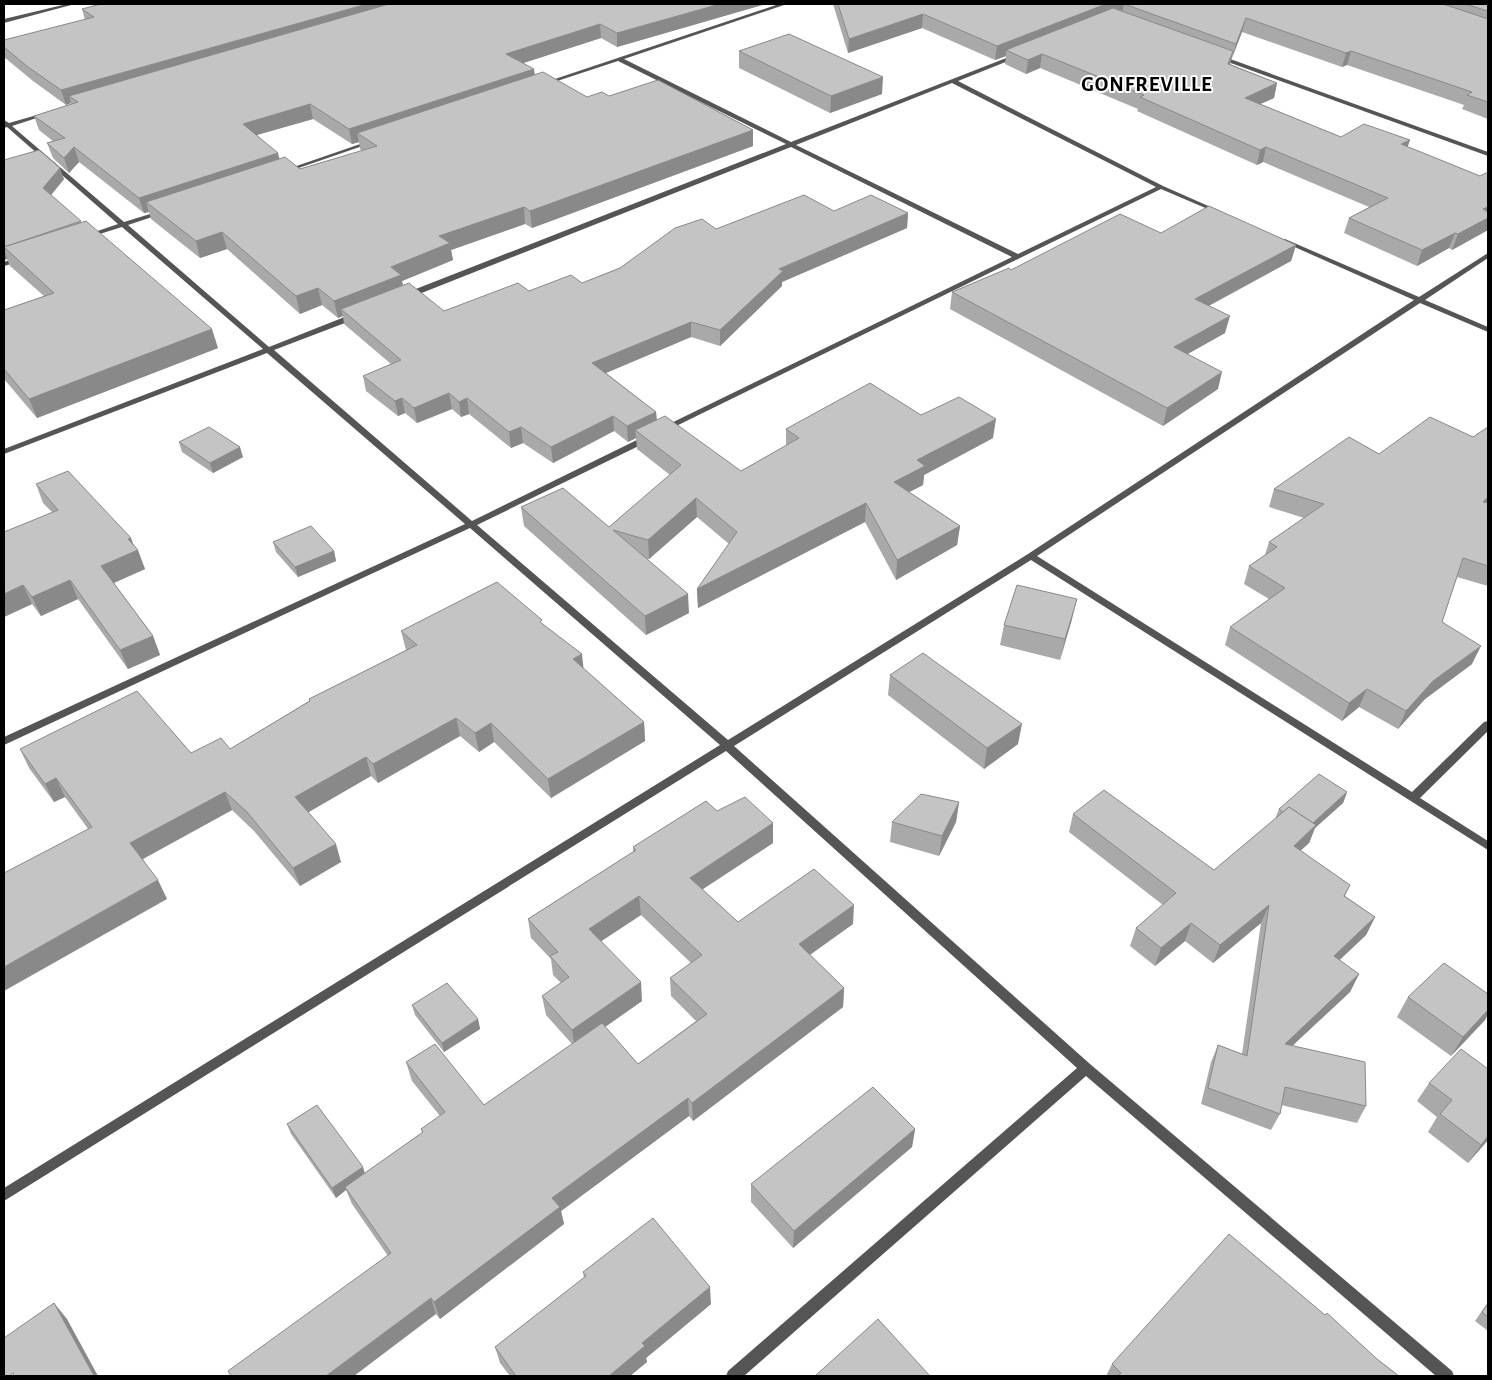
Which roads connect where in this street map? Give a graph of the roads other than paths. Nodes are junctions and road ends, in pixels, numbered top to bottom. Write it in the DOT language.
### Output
graph roads {
  1 [pos="72,4"];
  2 [pos="784,4"];
  3 [pos="4,21"];
  4 [pos="1024,53"];
  5 [pos="1212,54"];
  6 [pos="619,59"];
  7 [pos="954,81"];
  8 [pos="535,87"];
  9 [pos="56,112"];
  10 [pos="5,125"];
  11 [pos="376,140"];
  12 [pos="791,144"];
  13 [pos="1488,154"];
  14 [pos="282,172"];
  15 [pos="1161,187"];
  16 [pos="170,209"];
  17 [pos="1224,214"];
  18 [pos="123,225"];
  19 [pos="1278,238"];
  20 [pos="77,240"];
  21 [pos="31,255"];
  22 [pos="1488,255"];
  23 [pos="1018,257"];
  24 [pos="4,264"];
  25 [pos="396,300"];
  26 [pos="1421,301"];
  27 [pos="360,314"];
  28 [pos="1488,330"];
  29 [pos="268,350"];
  30 [pos="4,452"];
  31 [pos="470,524"];
  32 [pos="1031,556"];
  33 [pos="1488,725"];
  34 [pos="4,741"];
  35 [pos="728,746"];
  36 [pos="1413,798"];
  37 [pos="1488,846"];
  38 [pos="1086,1068"];
  39 [pos="4,1195"];
  40 [pos="733,1376"];
  41 [pos="1448,1376"];
  1 -- 3 [label="street"];
  2 -- 6 [label="street"];
  4 -- 7 [label="street"];
  5 -- 13 [label="street"];
  6 -- 8 [label="street"];
  6 -- 12 [label="street"];
  7 -- 12 [label="street"];
  7 -- 15 [label="street"];
  9 -- 10 [label="street"];
  10 -- 18 [label="street"];
  11 -- 14 [label="street"];
  12 -- 23 [label="street"];
  12 -- 25 [label="street"];
  15 -- 17 [label="street"];
  15 -- 23 [label="street"];
  16 -- 18 [label="street"];
  18 -- 20 [label="street"];
  18 -- 29 [label="street"];
  19 -- 26 [label="street"];
  21 -- 24 [label="street"];
  22 -- 26 [label="street"];
  23 -- 31 [label="street"];
  26 -- 28 [label="street"];
  26 -- 32 [label="street"];
  27 -- 29 [label="street"];
  29 -- 30 [label="street"];
  29 -- 31 [label="street"];
  31 -- 34 [label="street"];
  31 -- 35 [label="street"];
  32 -- 35 [label="street"];
  32 -- 36 [label="street"];
  33 -- 36 [label="street"];
  35 -- 38 [label="street"];
  35 -- 39 [label="street"];
  36 -- 37 [label="street"];
  38 -- 40 [label="street"];
  38 -- 41 [label="street"];
}
